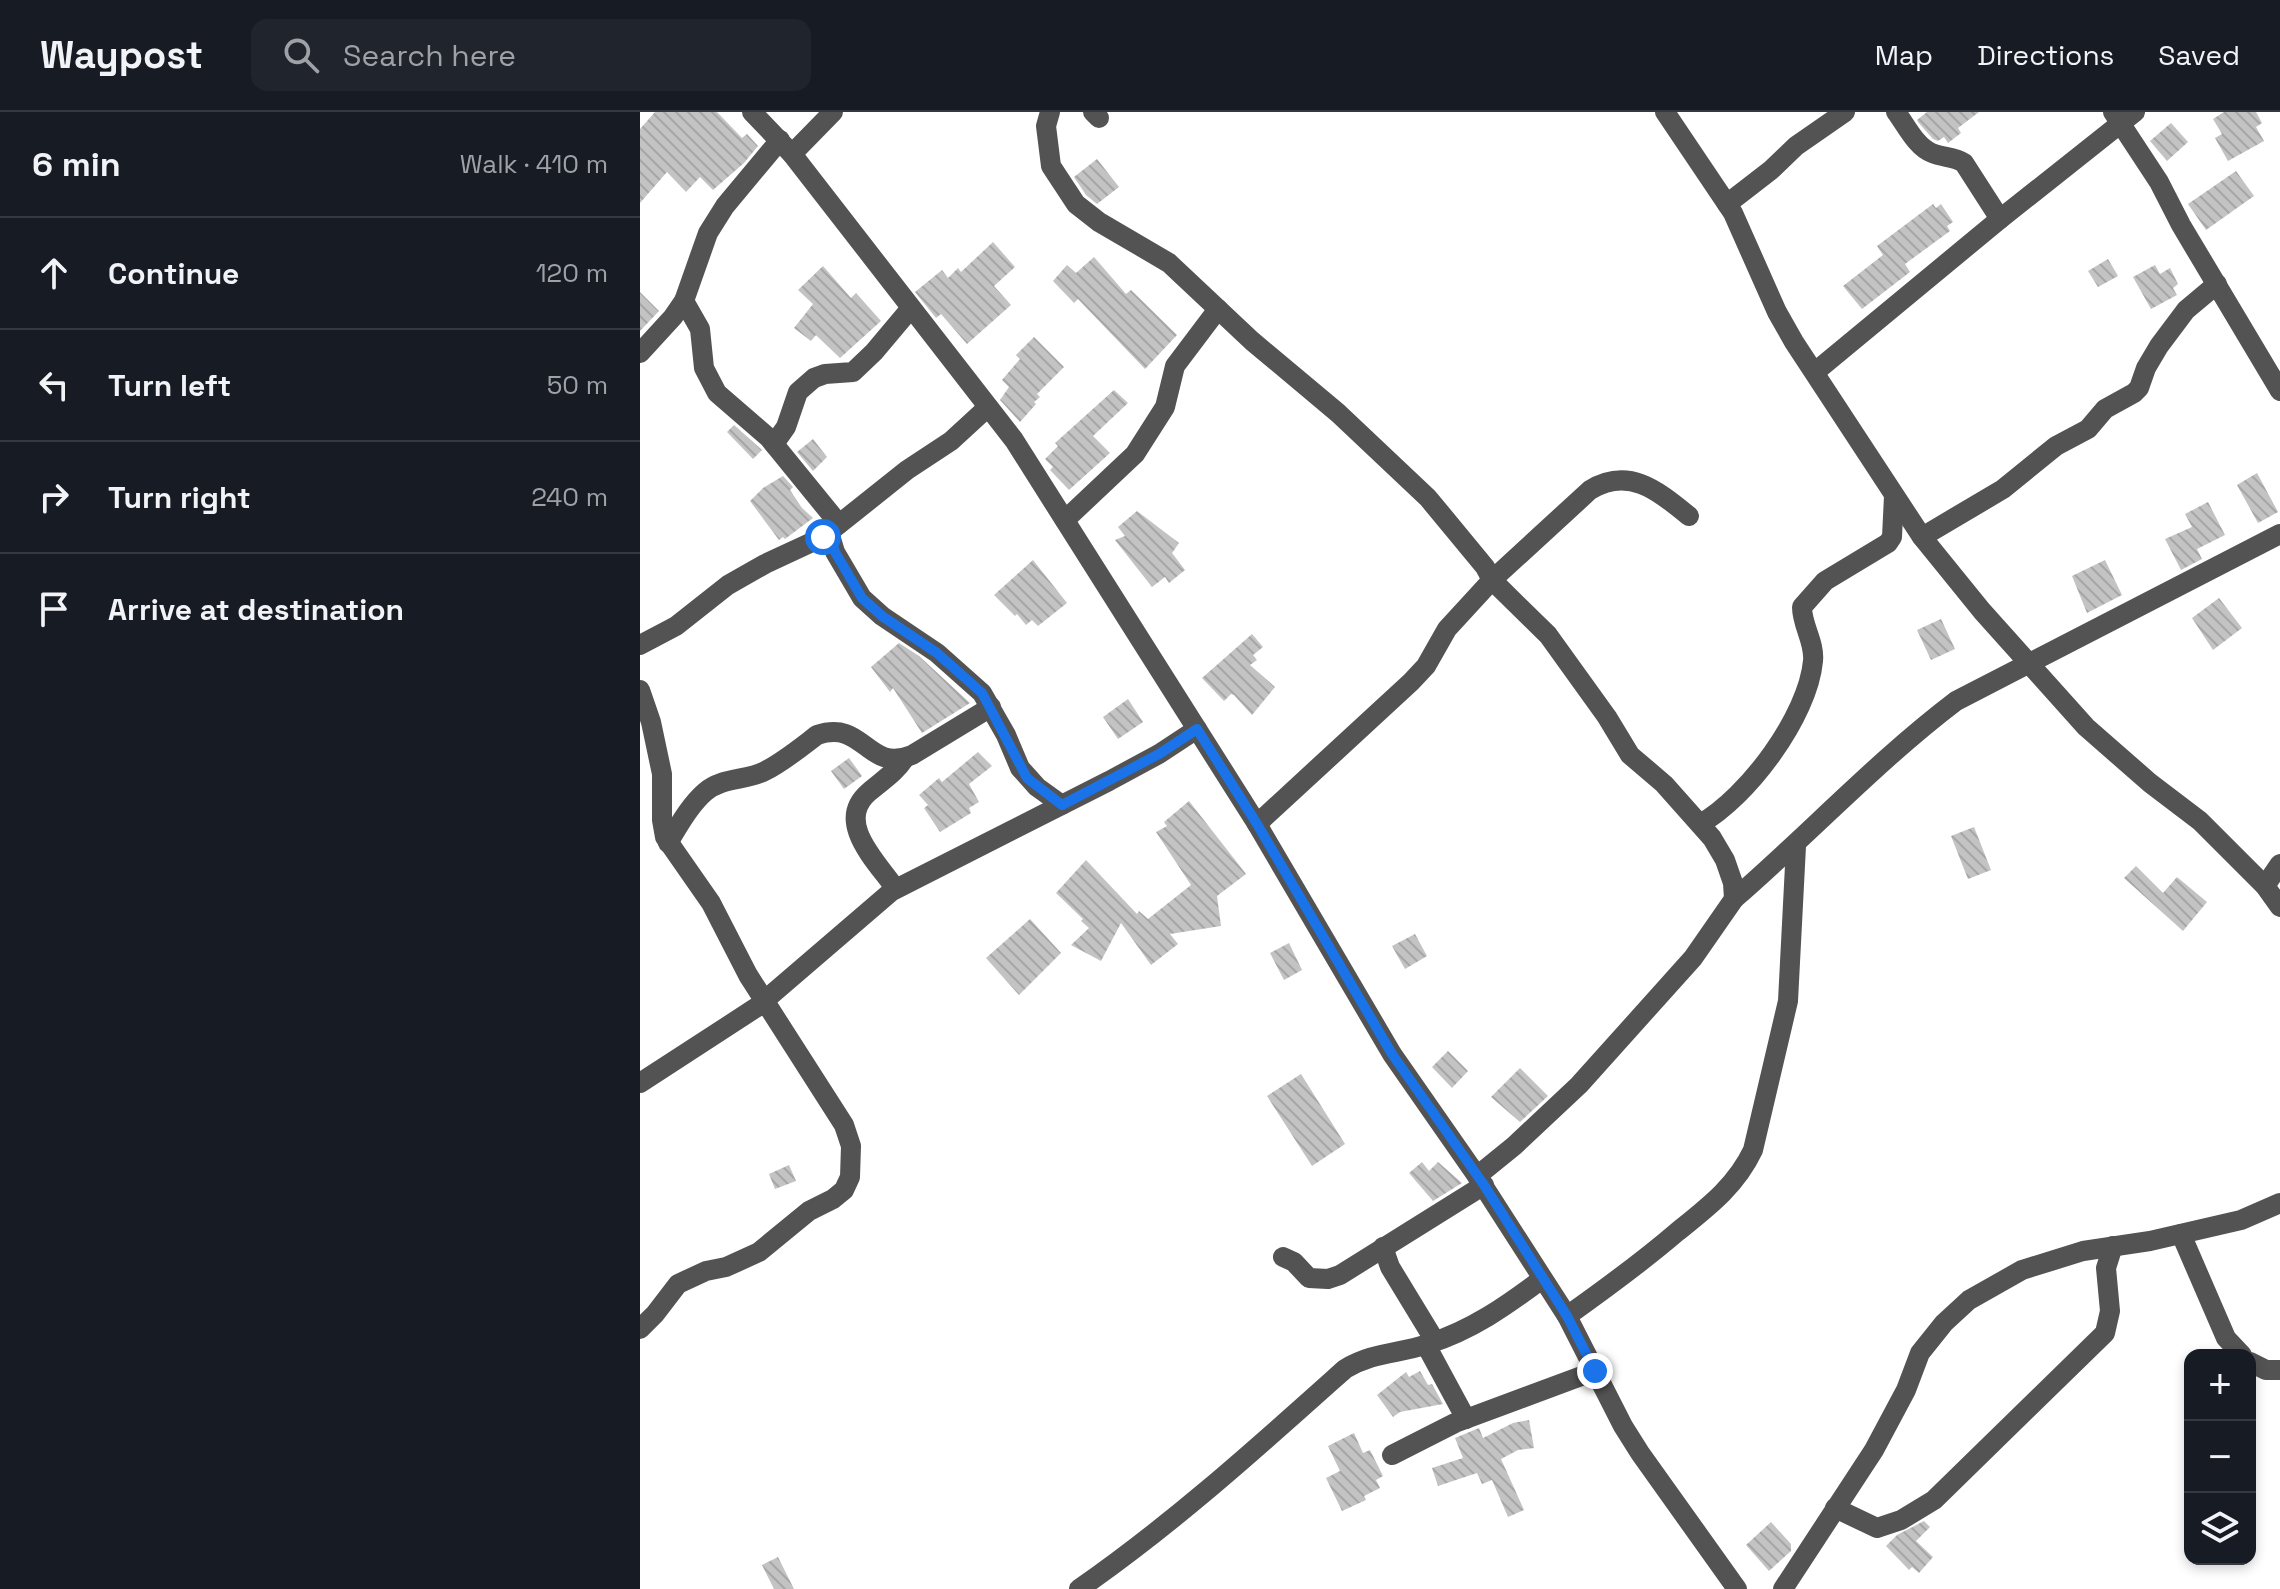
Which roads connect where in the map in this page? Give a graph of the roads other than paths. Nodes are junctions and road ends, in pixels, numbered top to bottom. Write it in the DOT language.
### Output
graph roads {
  1 [pos="752,112"];
  2 [pos="833,112"];
  3 [pos="1050,112"];
  4 [pos="1665,112"];
  5 [pos="1896,112"];
  6 [pos="1842,113"];
  7 [pos="2123,116"];
  8 [pos="2100,141"];
  9 [pos="786,147"];
  10 [pos="2138,147"];
  11 [pos="1727,204"];
  12 [pos="2000,219"];
  13 [pos="2217,284"];
  14 [pos="684,301"];
  15 [pos="911,308"];
  16 [pos="1218,309"];
  17 [pos="640,353"];
  18 [pos="1815,372"];
  19 [pos="2280,391"];
  20 [pos="988,407"];
  21 [pos="774,444"];
  22 [pos="1894,496"];
  23 [pos="1689,516"];
  24 [pos="1065,520"];
  25 [pos="834,528"];
  26 [pos="2280,534"];
  27 [pos="1922,537"];
  28 [pos="1492,580"];
  29 [pos="640,645"];
  30 [pos="2029,664"];
  31 [pos="640,690"];
  32 [pos="991,707"];
  33 [pos="1197,729"];
  34 [pos="905,758"];
  35 [pos="1062,805"];
  36 [pos="1257,824"];
  37 [pos="1700,824"];
  38 [pos="668,843"];
  39 [pos="1796,846"];
  40 [pos="2280,864"];
  41 [pos="2265,886"];
  42 [pos="895,888"];
  43 [pos="1734,899"];
  44 [pos="2280,907"];
  45 [pos="766,1000"];
  46 [pos="640,1083"];
  47 [pos="1480,1180"];
  48 [pos="2280,1203"];
  49 [pos="2181,1234"];
  50 [pos="2113,1246"];
  51 [pos="1383,1247"];
  52 [pos="1283,1257"];
  53 [pos="1542,1279"];
  54 [pos="1567,1316"];
  55 [pos="640,1329"];
  56 [pos="1430,1343"];
  57 [pos="2236,1349"];
  58 [pos="2256,1365"];
  59 [pos="2280,1370"];
  60 [pos="1595,1371"];
  61 [pos="1466,1419"];
  62 [pos="1392,1455"];
  63 [pos="1835,1508"];
  64 [pos="1079,1589"];
  65 [pos="1737,1589"];
  66 [pos="1783,1589"];
  1 -- 9 [label="street"];
  2 -- 9 [label="street"];
  3 -- 16 [label="street"];
  4 -- 11 [label="street"];
  5 -- 12 [label="street"];
  6 -- 11 [label="street"];
  7 -- 8 [label="street"];
  7 -- 10 [label="street"];
  8 -- 10 [label="street"];
  8 -- 12 [label="street"];
  9 -- 14 [label="street"];
  9 -- 15 [label="street"];
  10 -- 13 [label="street"];
  11 -- 18 [label="street"];
  12 -- 18 [label="street"];
  13 -- 19 [label="street"];
  13 -- 27 [label="street"];
  14 -- 17 [label="street"];
  14 -- 21 [label="street"];
  15 -- 20 [label="street"];
  15 -- 21 [label="street"];
  16 -- 24 [label="street"];
  16 -- 28 [label="street"];
  18 -- 22 [label="street"];
  20 -- 24 [label="street"];
  20 -- 25 [label="street"];
  21 -- 25 [label="street"];
  22 -- 27 [label="street"];
  22 -- 37 [label="street"];
  23 -- 28 [label="street"];
  24 -- 33 [label="street"];
  25 -- 29 [label="street"];
  25 -- 32 [label="street"];
  26 -- 30 [label="street"];
  27 -- 30 [label="street"];
  28 -- 36 [label="street"];
  28 -- 37 [label="street"];
  30 -- 39 [label="street"];
  30 -- 41 [label="street"];
  31 -- 38 [label="street"];
  32 -- 34 [label="street"];
  32 -- 35 [label="street"];
  33 -- 35 [label="street"];
  33 -- 36 [label="street"];
  34 -- 38 [label="street"];
  34 -- 42 [label="street"];
  35 -- 42 [label="street"];
  36 -- 47 [label="street"];
  37 -- 43 [label="street"];
  38 -- 45 [label="street"];
  39 -- 43 [label="street"];
  39 -- 54 [label="street"];
  40 -- 41 [label="street"];
  41 -- 44 [label="street"];
  42 -- 45 [label="street"];
  43 -- 47 [label="street"];
  45 -- 46 [label="street"];
  45 -- 55 [label="street"];
  47 -- 51 [label="street"];
  47 -- 53 [label="street"];
  48 -- 49 [label="street"];
  49 -- 50 [label="street"];
  49 -- 57 [label="street"];
  50 -- 63 [label="street"];
  50 -- 63 [label="street"];
  51 -- 52 [label="street"];
  51 -- 56 [label="street"];
  53 -- 54 [label="street"];
  53 -- 56 [label="street"];
  54 -- 60 [label="street"];
  56 -- 61 [label="street"];
  56 -- 64 [label="street"];
  58 -- 59 [label="street"];
  60 -- 61 [label="street"];
  60 -- 65 [label="street"];
  61 -- 62 [label="street"];
  63 -- 66 [label="street"];
}
